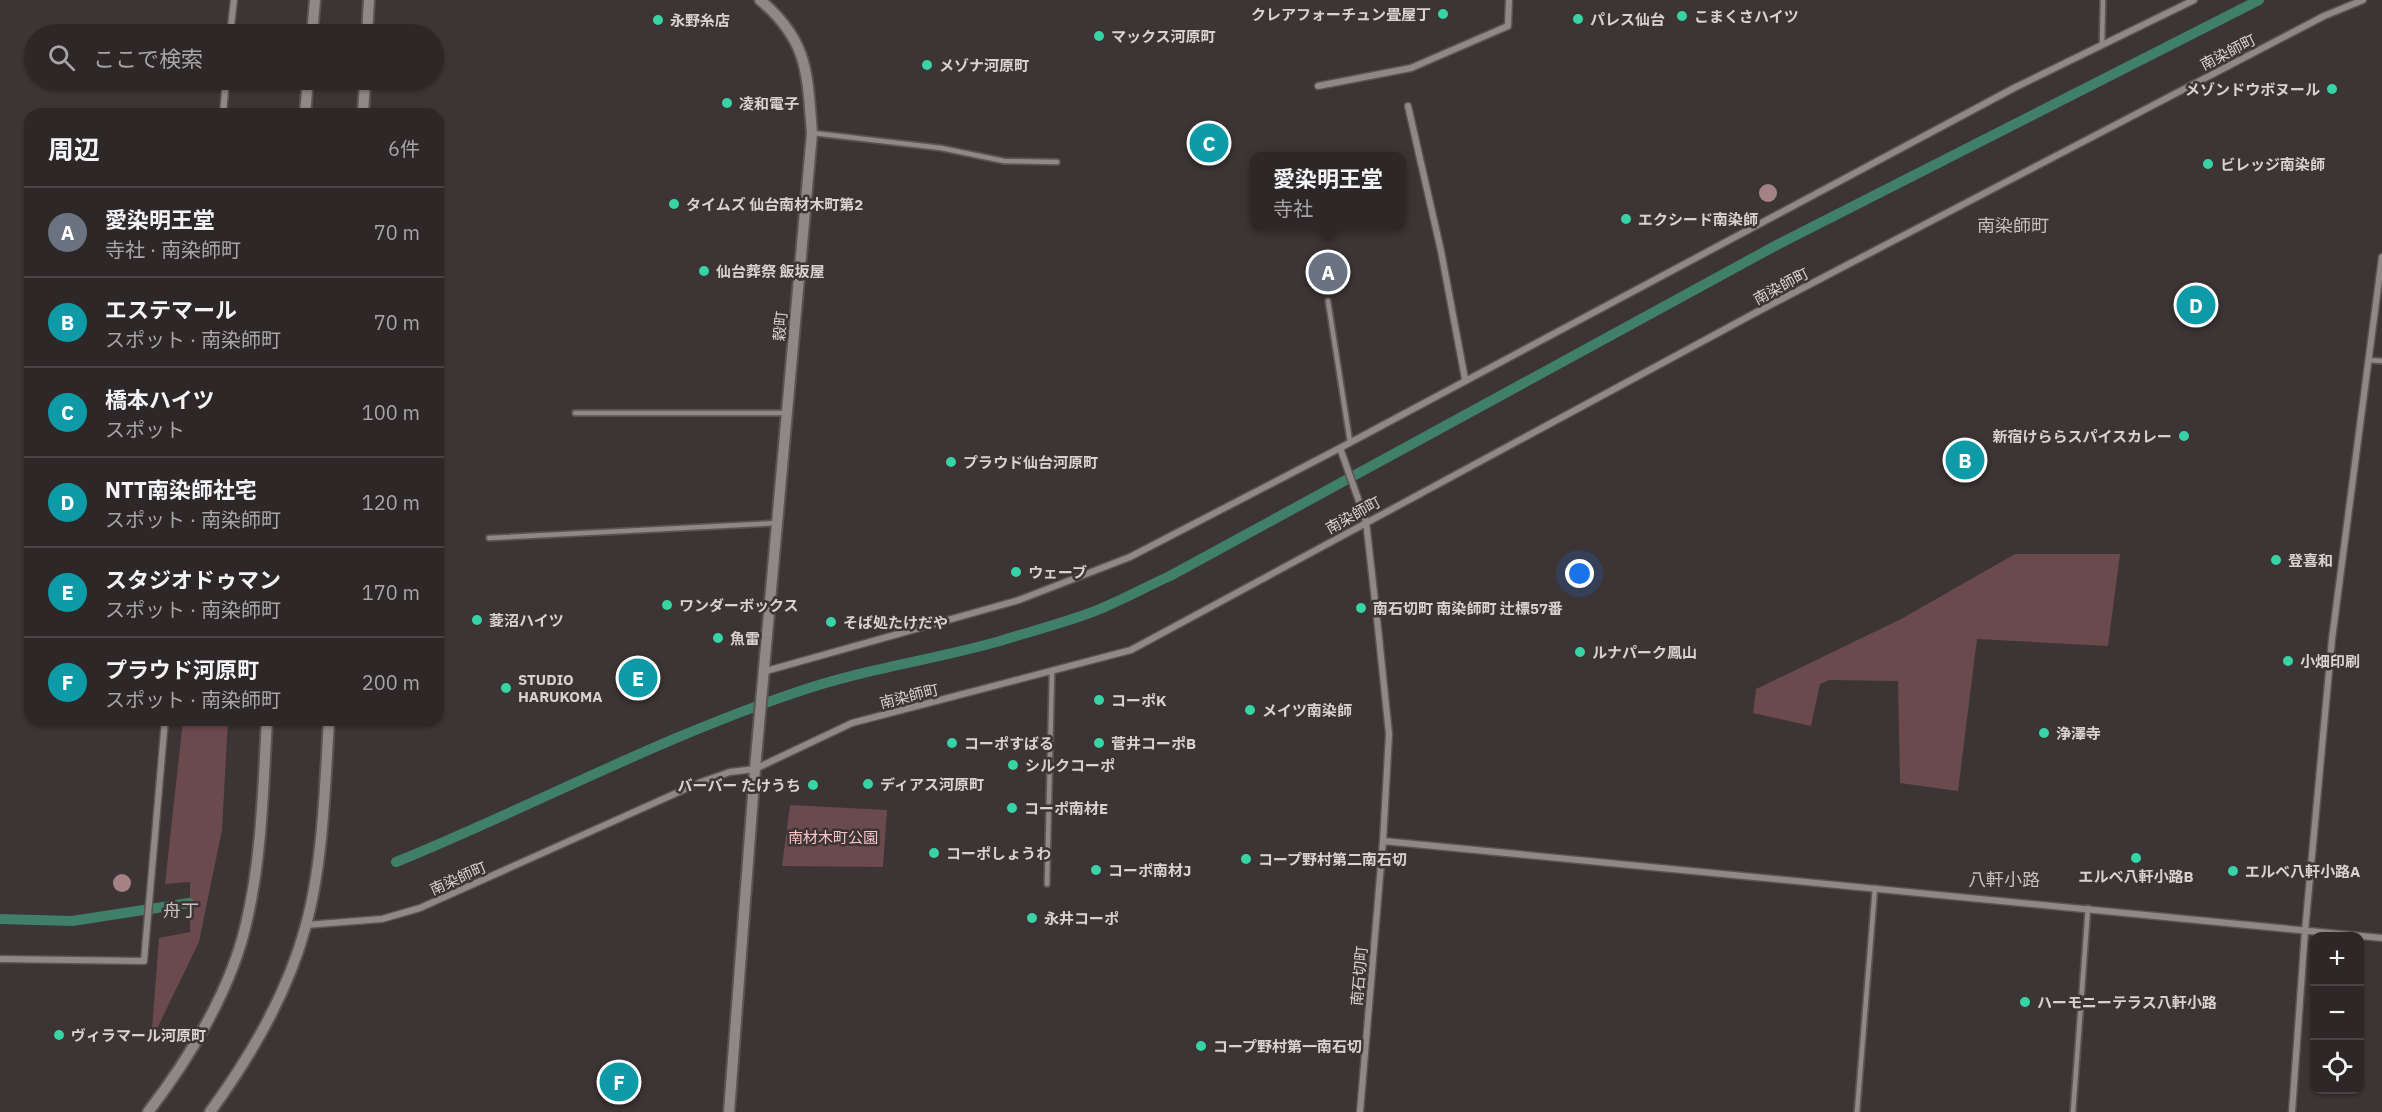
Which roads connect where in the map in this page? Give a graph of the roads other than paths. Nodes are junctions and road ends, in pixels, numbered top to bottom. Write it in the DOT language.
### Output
graph roads {
  1 [pos="234,0"];
  2 [pos="315,0"];
  3 [pos="369,0"];
  4 [pos="760,0"];
  5 [pos="1509,0"];
  6 [pos="2103,0"];
  7 [pos="2194,0"];
  8 [pos="2363,0"];
  9 [pos="231,24"];
  10 [pos="313,24"];
  11 [pos="368,24"];
  12 [pos="2102,46"];
  13 [pos="1318,86"];
  14 [pos="225,90"];
  15 [pos="307,90"];
  16 [pos="364,90"];
  17 [pos="1408,106"];
  18 [pos="224,108"];
  19 [pos="306,108"];
  20 [pos="363,108"];
  21 [pos="812,133"];
  22 [pos="1057,162"];
  23 [pos="2382,257"];
  24 [pos="1328,302"];
  25 [pos="2368,360"];
  26 [pos="2382,361"];
  27 [pos="1465,379"];
  28 [pos="788,412"];
  29 [pos="575,413"];
  30 [pos="1350,442"];
  31 [pos="1340,448"];
  32 [pos="1366,521"];
  33 [pos="777,523"];
  34 [pos="489,538"];
  35 [pos="766,671"];
  36 [pos="1052,672"];
  37 [pos="164,726"];
  38 [pos="267,726"];
  39 [pos="329,726"];
  40 [pos="755,769"];
  41 [pos="1383,841"];
  42 [pos="1047,884"];
  43 [pos="1875,888"];
  44 [pos="2088,908"];
  45 [pos="306,925"];
  46 [pos="2305,931"];
  47 [pos="2382,938"];
  48 [pos="0,959"];
  49 [pos="148,1112"];
  50 [pos="210,1112"];
  51 [pos="729,1112"];
  52 [pos="1360,1112"];
  53 [pos="1857,1112"];
  54 [pos="2073,1112"];
  55 [pos="2292,1112"];
  1 -- 9 [label="street"];
  2 -- 10 [label="street"];
  3 -- 11 [label="street"];
  4 -- 21 [label="street, 穀町"];
  5 -- 13 [label="street"];
  6 -- 12 [label="lane"];
  7 -- 12 [label="street"];
  8 -- 32 [label="street, 南染師町"];
  12 -- 27 [label="street"];
  14 -- 18 [label="street"];
  15 -- 19 [label="street"];
  16 -- 20 [label="street"];
  17 -- 27 [label="street"];
  21 -- 22 [label="lane"];
  21 -- 28 [label="street, 穀町"];
  23 -- 25 [label="street"];
  24 -- 30 [label="lane"];
  25 -- 26 [label="lane"];
  25 -- 46 [label="street"];
  27 -- 30 [label="street"];
  28 -- 29 [label="lane"];
  28 -- 33 [label="street, 穀町"];
  30 -- 31 [label="street"];
  31 -- 32 [label="street, 南石切町"];
  31 -- 35 [label="street"];
  32 -- 36 [label="street, 南染師町"];
  32 -- 41 [label="street, 南石切町"];
  33 -- 34 [label="lane"];
  33 -- 35 [label="street, 穀町"];
  35 -- 40 [label="street, 穀町"];
  36 -- 40 [label="street, 南染師町"];
  36 -- 42 [label="lane"];
  37 -- 48 [label="street"];
  38 -- 49 [label="street"];
  39 -- 45 [label="street"];
  40 -- 45 [label="street, 南染師町"];
  40 -- 51 [label="street, 穀町"];
  41 -- 43 [label="street"];
  41 -- 52 [label="street, 南石切町"];
  43 -- 44 [label="street"];
  43 -- 53 [label="lane"];
  44 -- 46 [label="street"];
  44 -- 54 [label="lane"];
  45 -- 50 [label="street"];
  46 -- 47 [label="street"];
  46 -- 55 [label="street"];
}
